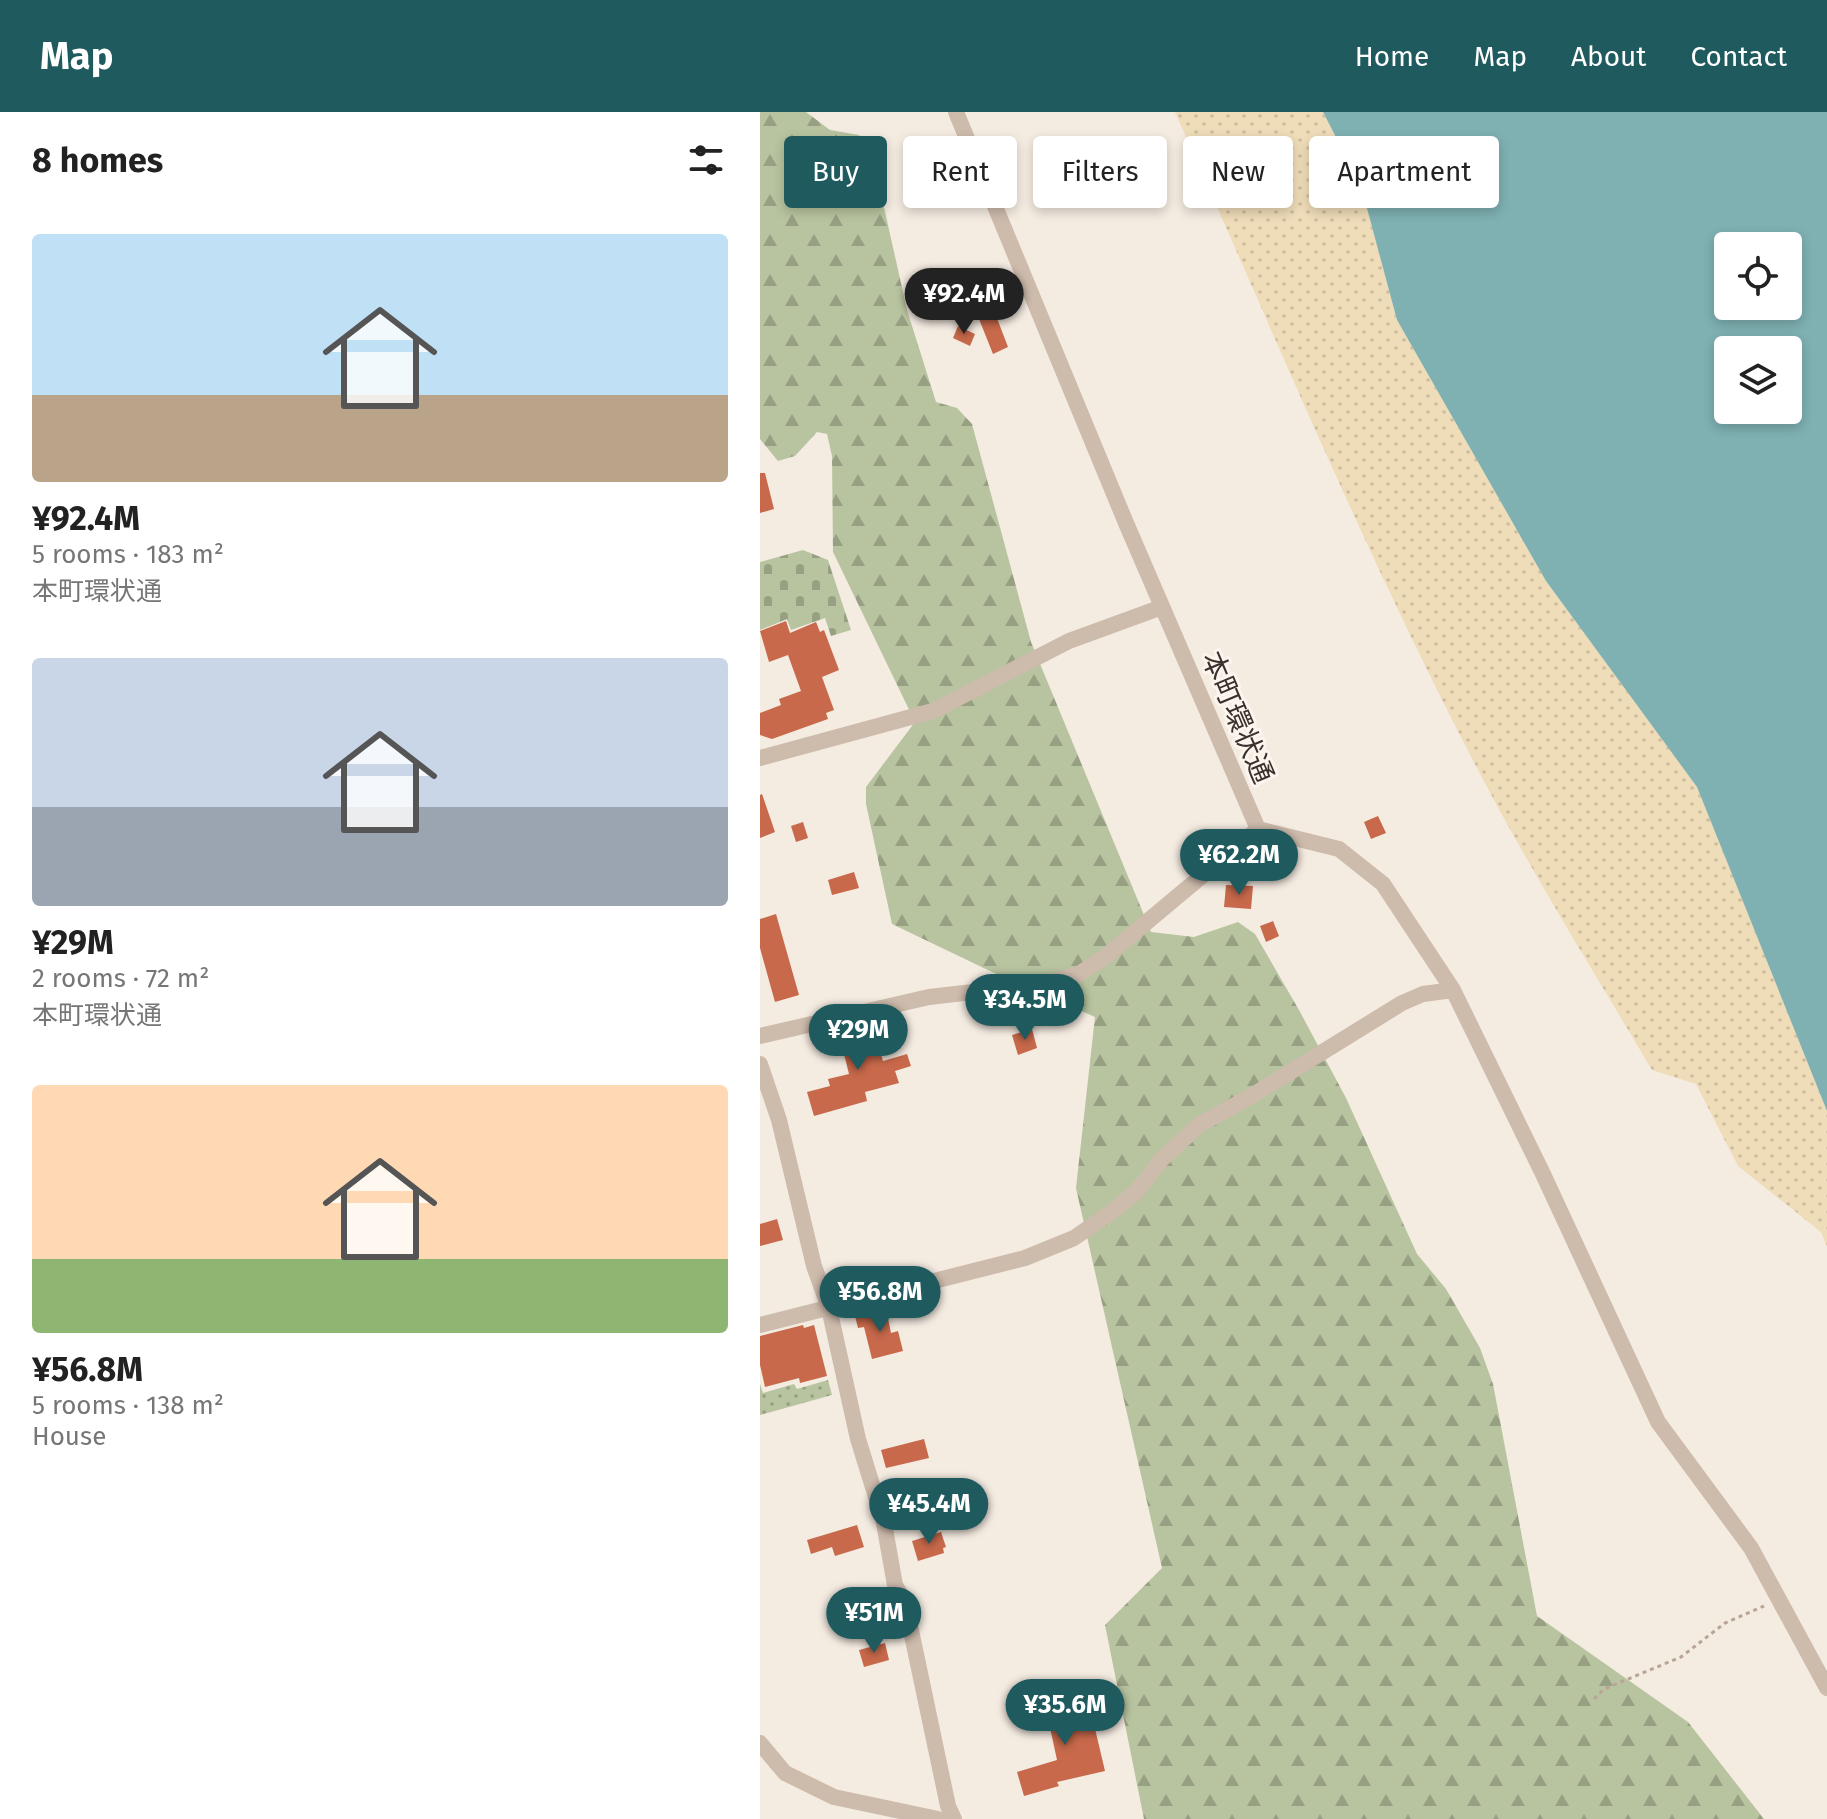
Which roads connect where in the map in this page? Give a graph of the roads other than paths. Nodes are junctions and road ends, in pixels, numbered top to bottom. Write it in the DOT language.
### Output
graph roads {
  1 [pos="956,112"];
  2 [pos="1162,607"];
  3 [pos="760,758"];
  4 [pos="1258,829"];
  5 [pos="1453,990"];
  6 [pos="760,1036"];
  7 [pos="760,1064"];
  8 [pos="829,1308"];
  9 [pos="760,1325"];
  10 [pos="1827,1688"];
  11 [pos="760,1743"];
  12 [pos="938,1819"];
  13 [pos="954,1819"];
  1 -- 2 [label="street, 本町環状通"];
  2 -- 3 [label="street"];
  2 -- 4 [label="street, 本町環状通"];
  4 -- 5 [label="street"];
  4 -- 6 [label="street"];
  5 -- 8 [label="street"];
  5 -- 10 [label="street"];
  7 -- 8 [label="street"];
  8 -- 9 [label="street"];
  8 -- 13 [label="street"];
  11 -- 12 [label="street"];
}
